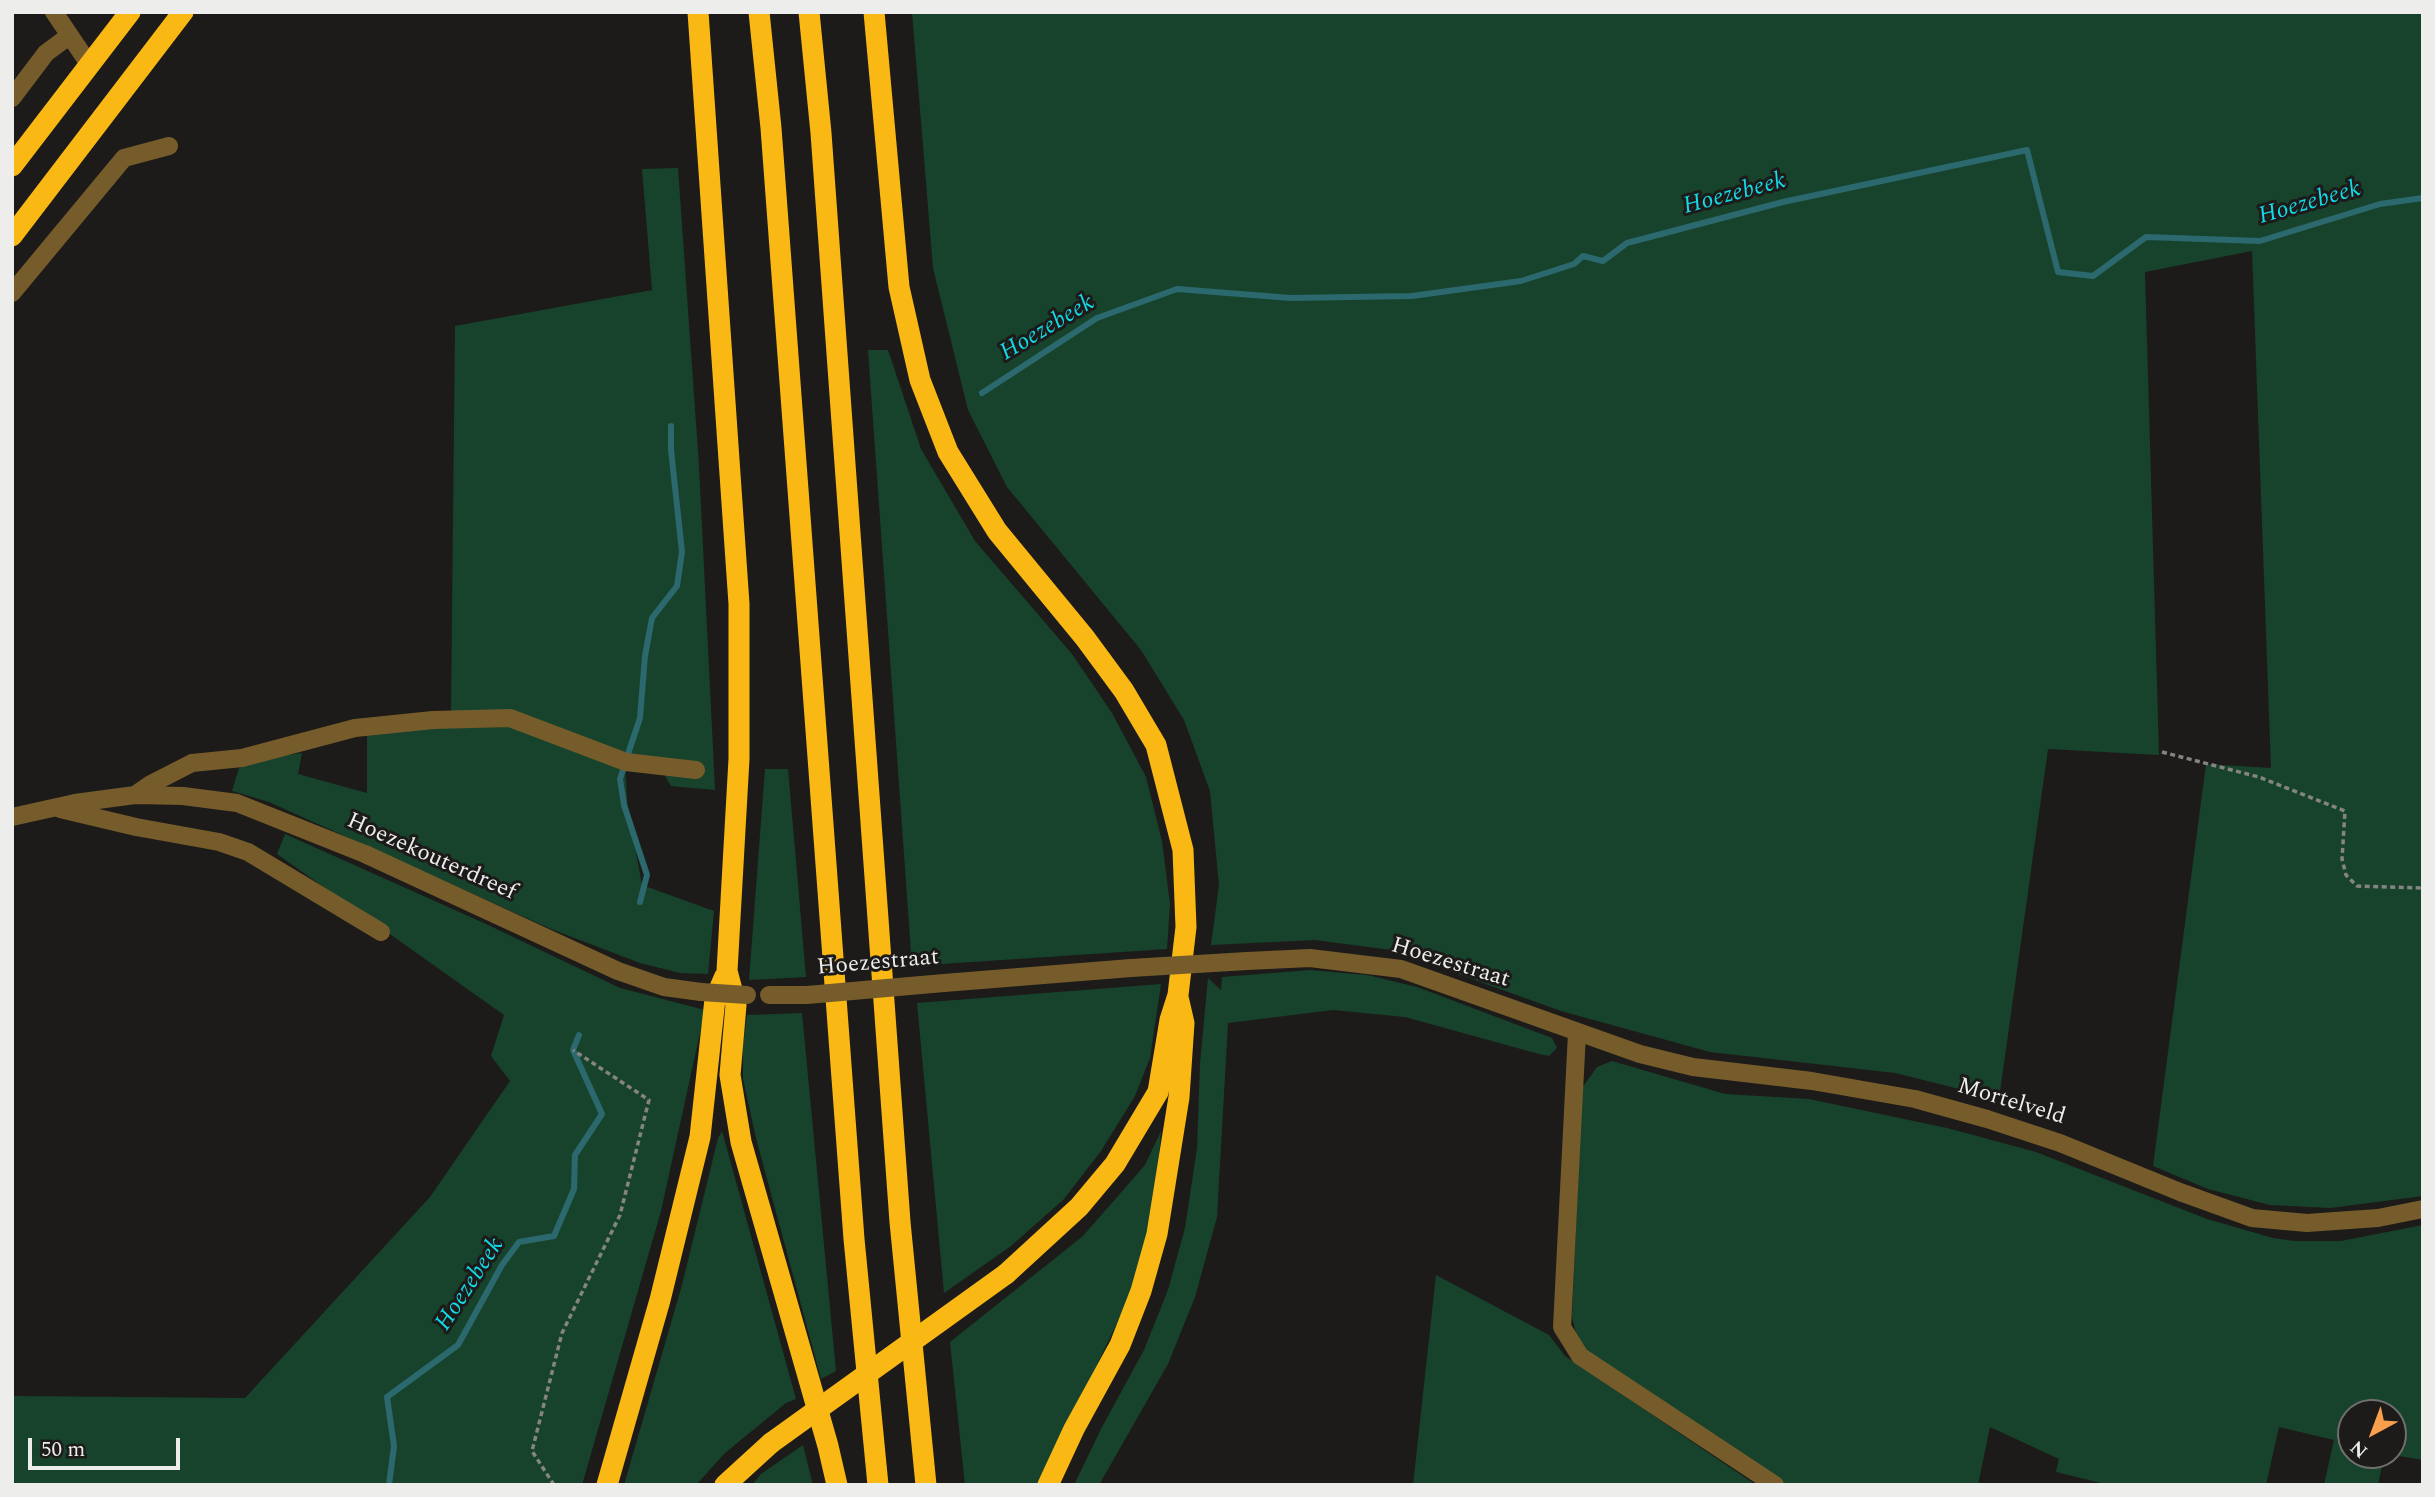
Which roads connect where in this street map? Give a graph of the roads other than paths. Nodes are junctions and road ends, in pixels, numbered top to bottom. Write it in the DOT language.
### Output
graph roads {
  1 [pos="54,12"];
  2 [pos="130,12"];
  3 [pos="183,12"];
  4 [pos="698,12"];
  5 [pos="759,12"];
  6 [pos="809,12"];
  7 [pos="874,12"];
  8 [pos="69,36"];
  9 [pos="89,64"];
  10 [pos="12,98"];
  11 [pos="169,146"];
  12 [pos="12,166"];
  13 [pos="12,236"];
  14 [pos="12,293"];
  15 [pos="696,770"];
  16 [pos="135,795"];
  17 [pos="54,808"];
  18 [pos="12,817"];
  19 [pos="381,932"];
  20 [pos="727,971"];
  21 [pos="701,992"];
  22 [pos="1178,995"];
  23 [pos="1577,1033"];
  24 [pos="2423,1209"];
  25 [pos="607,1485"];
  26 [pos="725,1485"];
  27 [pos="837,1485"];
  28 [pos="878,1485"];
  29 [pos="926,1485"];
  30 [pos="1048,1485"];
  31 [pos="1775,1485"];
  1 -- 8 [label="street"];
  2 -- 9 [label="highway"];
  3 -- 13 [label="highway"];
  4 -- 20 [label="highway"];
  5 -- 28 [label="highway"];
  6 -- 29 [label="highway"];
  7 -- 22 [label="highway"];
  8 -- 9 [label="street"];
  8 -- 10 [label="street"];
  9 -- 12 [label="highway"];
  11 -- 14 [label="street"];
  15 -- 16 [label="street, Hoezekouterdreef"];
  16 -- 17 [label="street, Hoezekouterdreef"];
  16 -- 21 [label="street, Hoezekouterdreef"];
  17 -- 18 [label="street, Hoezekouterdreef"];
  17 -- 19 [label="street, Hoezekouterdreef"];
  20 -- 25 [label="highway"];
  20 -- 27 [label="highway"];
  21 -- 23 [label="street, Hoezestraat, bridge"];
  22 -- 26 [label="highway, bridge"];
  22 -- 30 [label="highway"];
  23 -- 24 [label="street, Mortelveld"];
  23 -- 31 [label="street"];
}
